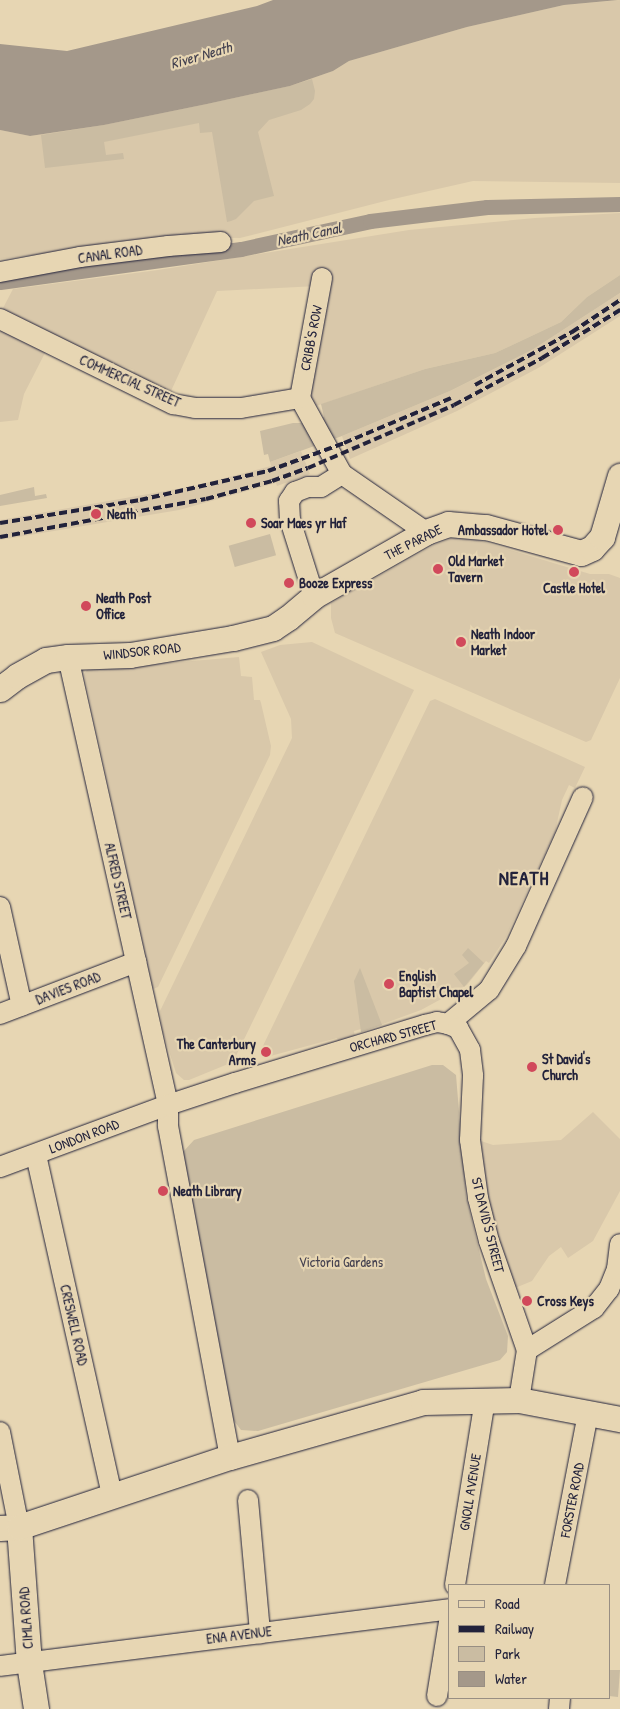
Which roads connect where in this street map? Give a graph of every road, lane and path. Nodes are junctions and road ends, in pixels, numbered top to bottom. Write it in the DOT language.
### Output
graph roads {
  1 [pos="221,242"];
  2 [pos="0,272"];
  3 [pos="322,278"];
  4 [pos="0,319"];
  5 [pos="300,398"];
  6 [pos="342,474"];
  7 [pos="620,476"];
  8 [pos="426,532"];
  9 [pos="314,596"];
  10 [pos="288,618"];
  11 [pos="68,657"];
  12 [pos="0,689"];
  13 [pos="583,796"];
  14 [pos="0,906"];
  15 [pos="136,962"];
  16 [pos="22,1006"];
  17 [pos="0,1014"];
  18 [pos="448,1024"];
  19 [pos="168,1105"];
  20 [pos="36,1154"];
  21 [pos="0,1167"];
  22 [pos="620,1244"];
  23 [pos="527,1350"];
  24 [pos="485,1400"];
  25 [pos="519,1400"];
  26 [pos="588,1414"];
  27 [pos="620,1419"];
  28 [pos="0,1432"];
  29 [pos="230,1457"];
  30 [pos="112,1495"];
  31 [pos="248,1500"];
  32 [pos="9,1527"];
  33 [pos="455,1584"];
  34 [pos="555,1584"];
  35 [pos="448,1609"];
  36 [pos="448,1632"];
  37 [pos="260,1633"];
  38 [pos="29,1663"];
  39 [pos="0,1666"];
  40 [pos="436,1696"];
  41 [pos="36,1709"];
  1 -- 2 [label="street, CANAL ROAD"];
  3 -- 5 [label="street, CRIBB'S ROW"];
  4 -- 5 [label="street, COMMERCIAL STREET"];
  5 -- 6 [label="street"];
  6 -- 8 [label="street"];
  6 -- 9 [label="street"];
  7 -- 8 [label="main road, THE PARADE"];
  8 -- 9 [label="main road, THE PARADE"];
  9 -- 10 [label="main road, THE PARADE"];
  10 -- 11 [label="main road, WINDSOR ROAD"];
  11 -- 12 [label="main road, WINDSOR ROAD"];
  11 -- 15 [label="street, ALFRED STREET"];
  13 -- 18 [label="street, ORCHARD STREET"];
  14 -- 16 [label="street"];
  15 -- 16 [label="street, DAVIES ROAD"];
  15 -- 19 [label="street, ALFRED STREET"];
  16 -- 17 [label="street, DAVIES ROAD"];
  18 -- 19 [label="street, ORCHARD STREET"];
  18 -- 23 [label="street, ST DAVID'S STREET"];
  19 -- 20 [label="street, LONDON ROAD"];
  19 -- 29 [label="street"];
  20 -- 21 [label="street, LONDON ROAD"];
  20 -- 30 [label="street, CRESWELL ROAD"];
  22 -- 23 [label="street"];
  23 -- 25 [label="street, ST DAVID'S STREET"];
  24 -- 25 [label="main road"];
  24 -- 29 [label="main road"];
  24 -- 33 [label="street, GNOLL AVENUE"];
  25 -- 26 [label="main road"];
  26 -- 27 [label="main road"];
  26 -- 34 [label="street, FORSTER ROAD"];
  28 -- 32 [label="street"];
  29 -- 30 [label="main road"];
  30 -- 32 [label="main road"];
  31 -- 37 [label="street"];
  32 -- 38 [label="main road, CIMLA ROAD"];
  35 -- 37 [label="street, ENA AVENUE"];
  36 -- 40 [label="street"];
  37 -- 38 [label="street, ENA AVENUE"];
  38 -- 39 [label="street, ENA AVENUE"];
  38 -- 41 [label="main road, CIMLA ROAD"];
}
